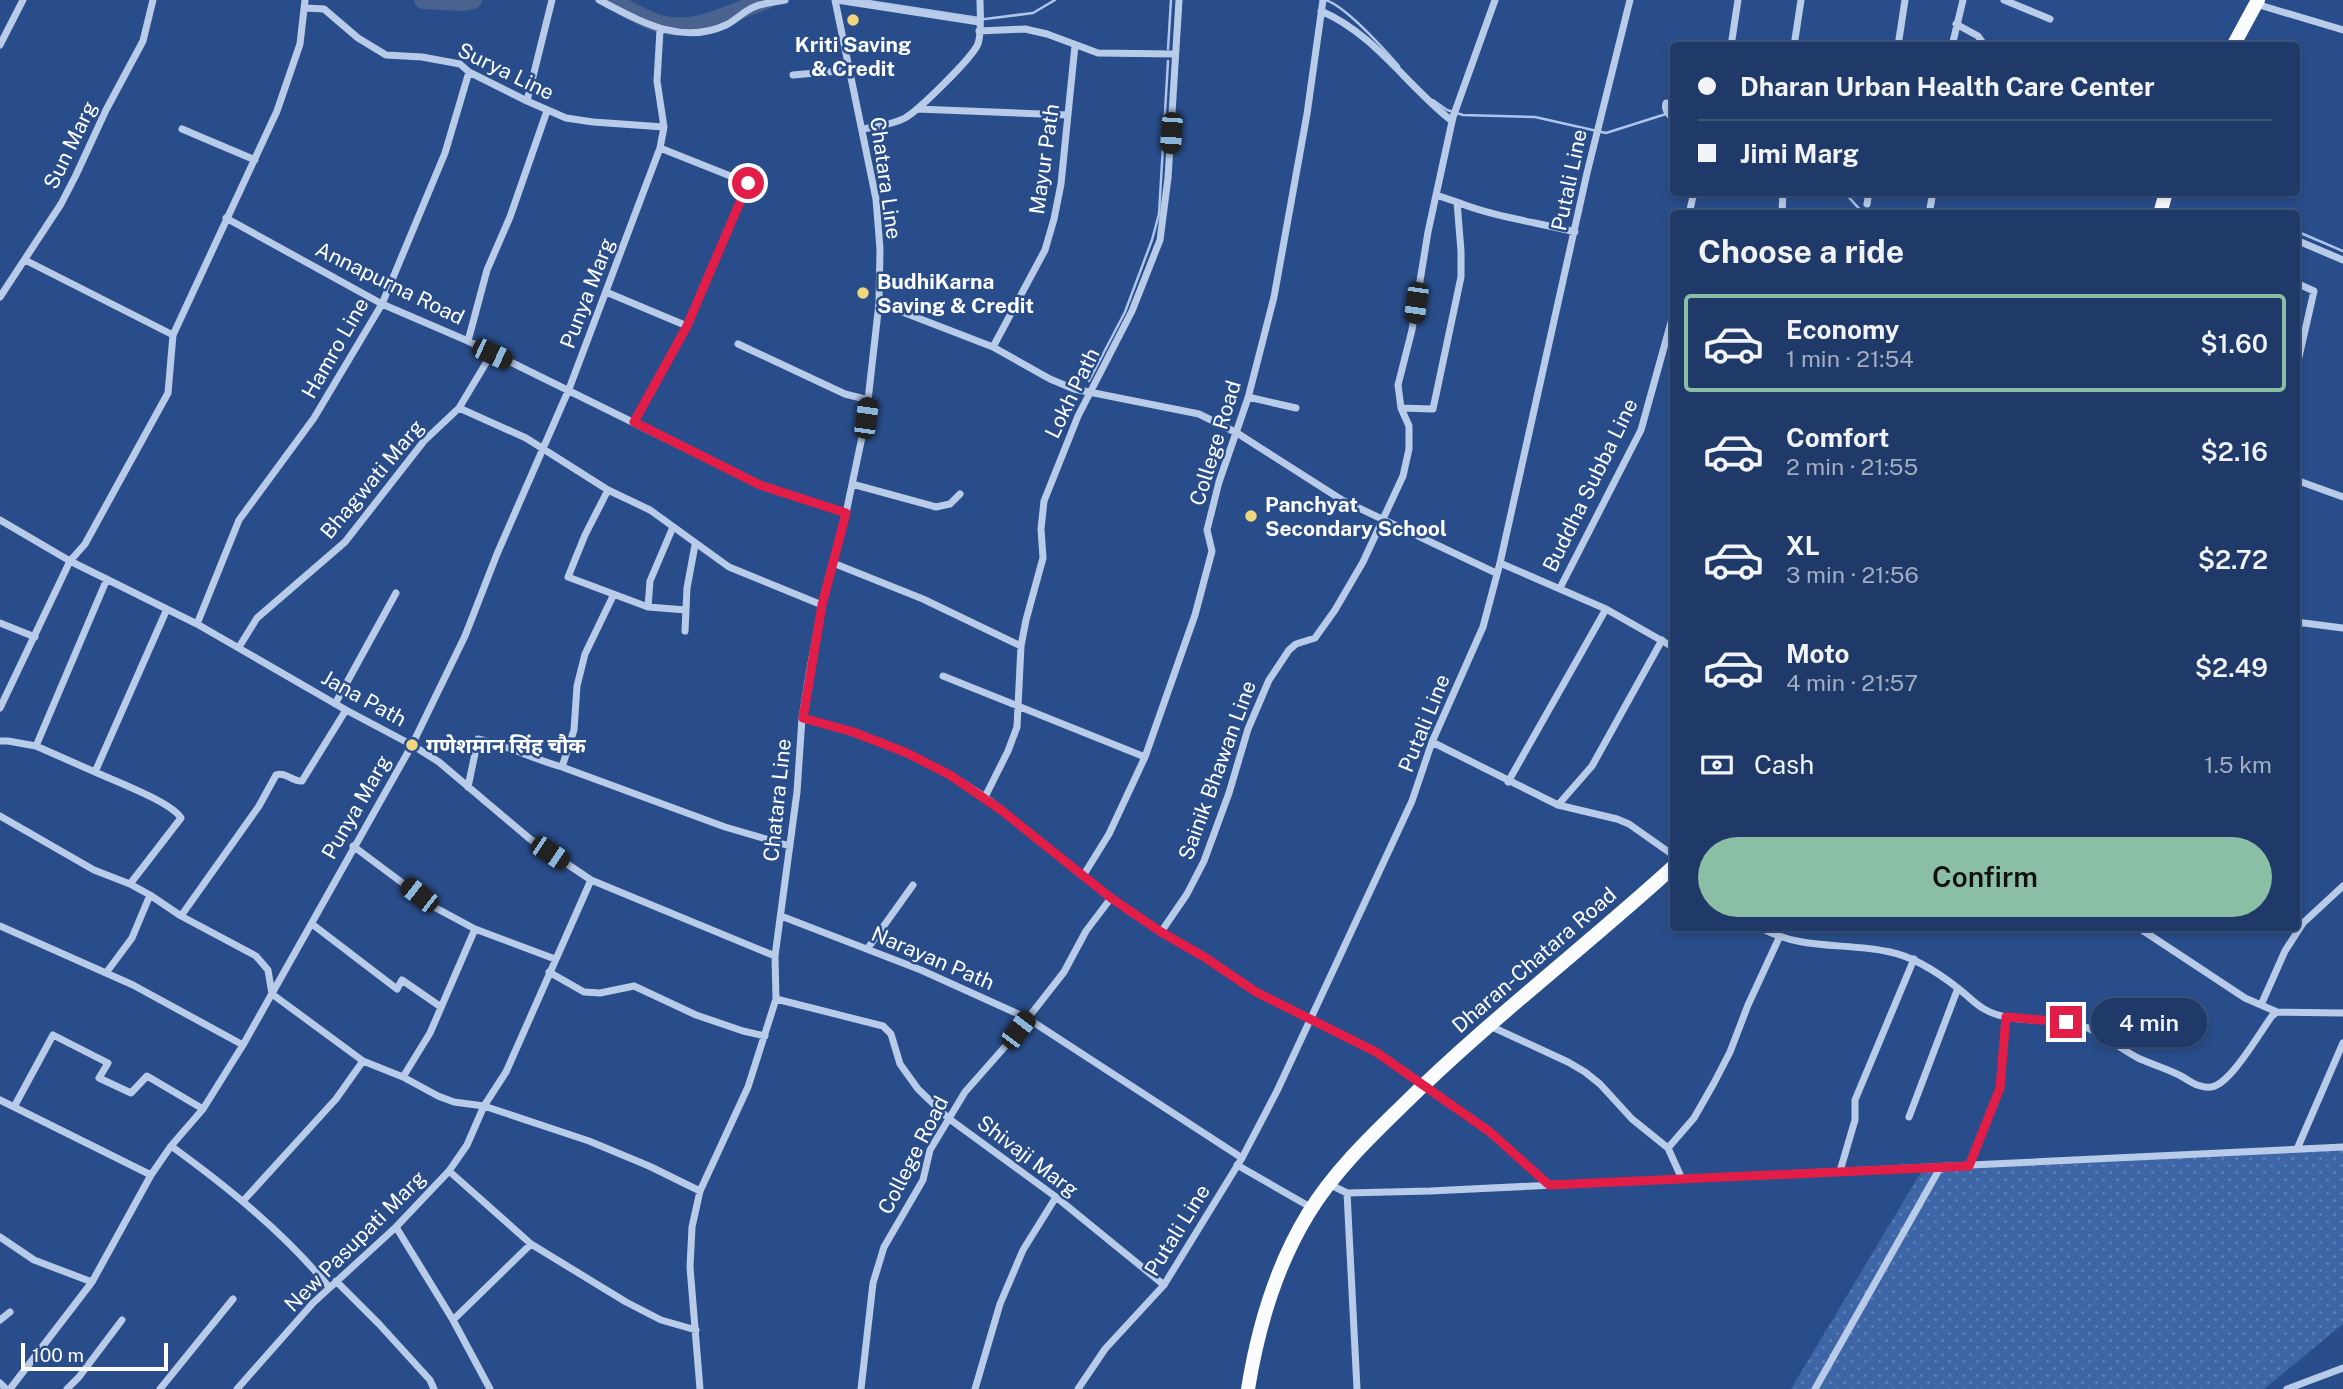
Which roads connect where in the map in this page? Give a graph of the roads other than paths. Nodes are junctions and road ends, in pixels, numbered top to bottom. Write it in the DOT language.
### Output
graph roads {
  1 [pos="23,0"];
  2 [pos="153,0"];
  3 [pos="552,0"];
  4 [pos="599,0"];
  5 [pos="785,0"];
  6 [pos="836,0"];
  7 [pos="980,0"];
  8 [pos="1179,0"];
  9 [pos="1495,0"];
  10 [pos="1630,0"];
  11 [pos="1738,0"];
  12 [pos="1801,0"];
  13 [pos="1905,0"];
  14 [pos="1963,0"];
  15 [pos="2004,0"];
  16 [pos="2257,2"];
  17 [pos="306,4"];
  18 [pos="1322,6"];
  19 [pos="2050,19"];
  20 [pos="979,22"];
  21 [pos="1956,24"];
  22 [pos="660,30"];
  23 [pos="2343,30"];
  24 [pos="979,31"];
  25 [pos="1732,42"];
  26 [pos="1795,42"];
  27 [pos="1899,42"];
  28 [pos="1953,42"];
  29 [pos="1982,42"];
  30 [pos="2235,42"];
  31 [pos="0,45"];
  32 [pos="1075,45"];
  33 [pos="1174,54"];
  34 [pos="850,70"];
  35 [pos="469,72"];
  36 [pos="793,75"];
  37 [pos="527,102"];
  38 [pos="1670,104"];
  39 [pos="917,109"];
  40 [pos="547,111"];
  41 [pos="1068,115"];
  42 [pos="1670,116"];
  43 [pos="1453,119"];
  44 [pos="664,127"];
  45 [pos="182,129"];
  46 [pos="863,129"];
  47 [pos="660,148"];
  48 [pos="255,160"];
  49 [pos="1436,195"];
  50 [pos="1868,196"];
  51 [pos="1457,202"];
  52 [pos="1867,204"];
  53 [pos="226,218"];
  54 [pos="1575,232"];
  55 [pos="2300,242"];
  56 [pos="25,260"];
  57 [pos="2343,260"];
  58 [pos="2300,285"];
  59 [pos="606,292"];
  60 [pos="0,297"];
  61 [pos="879,303"];
  62 [pos="382,304"];
  63 [pos="687,326"];
  64 [pos="1670,326"];
  65 [pos="173,335"];
  66 [pos="468,341"];
  67 [pos="738,344"];
  68 [pos="993,347"];
  69 [pos="2300,352"];
  70 [pos="492,354"];
  71 [pos="569,389"];
  72 [pos="1090,393"];
  73 [pos="1248,397"];
  74 [pos="869,400"];
  75 [pos="459,408"];
  76 [pos="1296,408"];
  77 [pos="1401,408"];
  78 [pos="634,422"];
  79 [pos="1237,433"];
  80 [pos="543,449"];
  81 [pos="2300,481"];
  82 [pos="852,484"];
  83 [pos="608,490"];
  84 [pos="960,494"];
  85 [pos="2343,497"];
  86 [pos="846,513"];
  87 [pos="0,520"];
  88 [pos="1383,520"];
  89 [pos="673,527"];
  90 [pos="695,545"];
  91 [pos="70,561"];
  92 [pos="833,563"];
  93 [pos="1500,563"];
  94 [pos="1496,573"];
  95 [pos="107,579"];
  96 [pos="1560,588"];
  97 [pos="396,593"];
  98 [pos="613,596"];
  99 [pos="822,605"];
  100 [pos="648,607"];
  101 [pos="1606,609"];
  102 [pos="167,610"];
  103 [pos="686,610"];
  104 [pos="0,623"];
  105 [pos="2300,623"];
  106 [pos="197,624"];
  107 [pos="2343,628"];
  108 [pos="685,631"];
  109 [pos="35,636"];
  110 [pos="1662,640"];
  111 [pos="1670,644"];
  112 [pos="1021,646"];
  113 [pos="239,647"];
  114 [pos="943,676"];
  115 [pos="335,704"];
  116 [pos="1018,706"];
  117 [pos="0,708"];
  118 [pos="345,710"];
  119 [pos="803,718"];
  120 [pos="0,741"];
  121 [pos="1432,743"];
  122 [pos="412,745"];
  123 [pos="36,746"];
  124 [pos="1145,757"];
  125 [pos="562,767"];
  126 [pos="94,772"];
  127 [pos="1508,782"];
  128 [pos="468,787"];
  129 [pos="985,797"];
  130 [pos="1558,805"];
  131 [pos="0,816"];
  132 [pos="353,846"];
  133 [pos="790,846"];
  134 [pos="1670,853"];
  135 [pos="1670,870"];
  136 [pos="1083,876"];
  137 [pos="591,880"];
  138 [pos="130,884"];
  139 [pos="914,885"];
  140 [pos="2343,886"];
  141 [pos="150,895"];
  142 [pos="1111,898"];
  143 [pos="181,916"];
  144 [pos="780,916"];
  145 [pos="312,924"];
  146 [pos="0,926"];
  147 [pos="2300,926"];
  148 [pos="475,929"];
  149 [pos="1767,931"];
  150 [pos="2144,931"];
  151 [pos="2297,931"];
  152 [pos="1161,932"];
  153 [pos="1779,937"];
  154 [pos="868,948"];
  155 [pos="775,956"];
  156 [pos="555,959"];
  157 [pos="1914,960"];
  158 [pos="549,972"];
  159 [pos="106,973"];
  160 [pos="1958,988"];
  161 [pos="272,994"];
  162 [pos="776,999"];
  163 [pos="2261,1005"];
  164 [pos="441,1007"];
  165 [pos="2277,1012"];
  166 [pos="2343,1013"];
  167 [pos="2006,1017"];
  168 [pos="1027,1018"];
  169 [pos="1311,1019"];
  170 [pos="1490,1026"];
  171 [pos="765,1036"];
  172 [pos="2343,1043"];
  173 [pos="243,1045"];
  174 [pos="363,1061"];
  175 [pos="403,1077"];
  176 [pos="1423,1085"];
  177 [pos="0,1100"];
  178 [pos="484,1106"];
  179 [pos="14,1107"];
  180 [pos="203,1109"];
  181 [pos="1909,1117"];
  182 [pos="948,1118"];
  183 [pos="171,1146"];
  184 [pos="2343,1147"];
  185 [pos="1668,1149"];
  186 [pos="2297,1149"];
  187 [pos="1240,1161"];
  188 [pos="1969,1166"];
  189 [pos="1940,1168"];
  190 [pos="449,1171"];
  191 [pos="1840,1171"];
  192 [pos="151,1175"];
  193 [pos="1682,1179"];
  194 [pos="1329,1184"];
  195 [pos="1549,1185"];
  196 [pos="700,1191"];
  197 [pos="1347,1193"];
  198 [pos="1056,1197"];
  199 [pos="244,1200"];
  200 [pos="1312,1208"];
  201 [pos="396,1227"];
  202 [pos="0,1237"];
  203 [pos="531,1244"];
  204 [pos="92,1282"];
  205 [pos="332,1284"];
  206 [pos="1164,1285"];
  207 [pos="233,1299"];
  208 [pos="10,1312"];
  209 [pos="122,1320"];
  210 [pos="453,1320"];
  211 [pos="0,1321"];
  212 [pos="696,1330"];
  213 [pos="2343,1368"];
  214 [pos="0,1383"];
  215 [pos="8,1389"];
  216 [pos="67,1389"];
  217 [pos="160,1389"];
  218 [pos="237,1389"];
  219 [pos="435,1389"];
  220 [pos="490,1389"];
  221 [pos="700,1389"];
  222 [pos="861,1389"];
  223 [pos="975,1389"];
  224 [pos="1078,1389"];
  225 [pos="1248,1389"];
  226 [pos="1357,1389"];
  227 [pos="1815,1389"];
  228 [pos="2287,1389"];
  1 -- 31 [label="street"];
  2 -- 56 [label="street, Sun Marg"];
  3 -- 37 [label="street"];
  4 -- 22 [label="street"];
  5 -- 22 [label="street"];
  6 -- 20 [label="street"];
  6 -- 34 [label="street, Chatara Line"];
  7 -- 20 [label="street"];
  8 -- 33 [label="street, Lokh Path"];
  9 -- 43 [label="street, Sainik Bhawan Line"];
  10 -- 54 [label="street, Putali Line"];
  11 -- 25 [label="street"];
  12 -- 26 [label="street"];
  13 -- 27 [label="street"];
  14 -- 21 [label="street"];
  15 -- 19 [label="street"];
  16 -- 23 [label="street"];
  16 -- 30 [label="main road"];
  17 -- 35 [label="street, Surya Line"];
  17 -- 48 [label="street"];
  18 -- 43 [label="street"];
  18 -- 73 [label="street, College Road"];
  20 -- 24 [label="street"];
  21 -- 28 [label="street"];
  21 -- 29 [label="street"];
  22 -- 44 [label="street, Punya Marg"];
  24 -- 32 [label="street"];
  24 -- 39 [label="street"];
  32 -- 33 [label="street"];
  32 -- 41 [label="street, Mayur Path"];
  33 -- 72 [label="street, Lokh Path"];
  34 -- 36 [label="street"];
  34 -- 46 [label="street, Chatara Line"];
  35 -- 37 [label="street, Surya Line"];
  35 -- 62 [label="street, Hamro Line"];
  37 -- 40 [label="street, Surya Line"];
  38 -- 42 [label="street"];
  39 -- 41 [label="street"];
  39 -- 46 [label="street"];
  40 -- 44 [label="street, Surya Line"];
  40 -- 66 [label="street"];
  41 -- 68 [label="street, Mayur Path"];
  43 -- 49 [label="street, Sainik Bhawan Line"];
  44 -- 47 [label="street, Punya Marg"];
  45 -- 48 [label="street"];
  46 -- 61 [label="street, Chatara Line"];
  47 -- 59 [label="street, Punya Marg"];
  47 -- 63 [label="street"];
  48 -- 53 [label="street"];
  49 -- 51 [label="street"];
  49 -- 77 [label="street, Sainik Bhawan Line"];
  50 -- 52 [label="street"];
  51 -- 54 [label="street"];
  51 -- 77 [label="street"];
  53 -- 62 [label="street, Annapurna Road"];
  53 -- 65 [label="street"];
  54 -- 93 [label="street, Putali Line"];
  55 -- 57 [label="street"];
  56 -- 60 [label="street, Sun Marg"];
  56 -- 65 [label="street"];
  58 -- 69 [label="street"];
  59 -- 63 [label="street"];
  59 -- 71 [label="street, Punya Marg"];
  61 -- 68 [label="street"];
  61 -- 74 [label="street, Chatara Line"];
  62 -- 66 [label="street, Annapurna Road"];
  62 -- 106 [label="street, Hamro Line"];
  63 -- 78 [label="street"];
  64 -- 96 [label="street, Buddha Subba Line"];
  65 -- 91 [label="street"];
  66 -- 70 [label="street, Annapurna Road"];
  67 -- 74 [label="street"];
  68 -- 72 [label="street"];
  70 -- 71 [label="street, Annapurna Road"];
  70 -- 75 [label="street, Bhagwati Marg"];
  71 -- 78 [label="street, Annapurna Road"];
  71 -- 80 [label="street, Punya Marg"];
  72 -- 79 [label="street"];
  72 -- 112 [label="street, Lokh Path"];
  73 -- 76 [label="street"];
  73 -- 79 [label="street, College Road"];
  74 -- 82 [label="street, Chatara Line"];
  75 -- 80 [label="street"];
  75 -- 113 [label="street, Bhagwati Marg"];
  77 -- 88 [label="street, Sainik Bhawan Line"];
  78 -- 86 [label="street, Annapurna Road"];
  79 -- 88 [label="street"];
  79 -- 124 [label="street, College Road"];
  80 -- 83 [label="street"];
  80 -- 122 [label="street, Punya Marg"];
  81 -- 85 [label="street"];
  82 -- 84 [label="street"];
  82 -- 86 [label="street, Chatara Line"];
  83 -- 89 [label="street"];
  83 -- 98 [label="street"];
  86 -- 92 [label="street, Chatara Line"];
  87 -- 91 [label="street, Jana Path"];
  88 -- 94 [label="street"];
  88 -- 152 [label="street, Sainik Bhawan Line"];
  89 -- 90 [label="street"];
  89 -- 100 [label="street"];
  90 -- 99 [label="street"];
  90 -- 103 [label="street"];
  91 -- 95 [label="street, Jana Path"];
  91 -- 109 [label="street"];
  92 -- 99 [label="street, Chatara Line"];
  92 -- 112 [label="street"];
  93 -- 94 [label="street, Putali Line"];
  93 -- 96 [label="street"];
  94 -- 121 [label="street, Putali Line"];
  95 -- 102 [label="street, Jana Path"];
  95 -- 123 [label="street"];
  96 -- 101 [label="street"];
  97 -- 115 [label="street"];
  98 -- 100 [label="street"];
  98 -- 125 [label="street"];
  99 -- 119 [label="street, Chatara Line"];
  100 -- 103 [label="street"];
  101 -- 110 [label="street"];
  101 -- 127 [label="street"];
  102 -- 106 [label="street, Jana Path"];
  102 -- 126 [label="street"];
  103 -- 108 [label="street"];
  104 -- 109 [label="street"];
  105 -- 107 [label="street"];
  106 -- 113 [label="street, Jana Path"];
  109 -- 117 [label="street"];
  110 -- 111 [label="street"];
  110 -- 130 [label="street"];
  112 -- 116 [label="street, Lokh Path"];
  113 -- 115 [label="street, Jana Path"];
  114 -- 116 [label="street"];
  115 -- 118 [label="street, Jana Path"];
  116 -- 124 [label="street"];
  116 -- 129 [label="street, Lokh Path"];
  118 -- 122 [label="street, Jana Path"];
  118 -- 143 [label="street"];
  119 -- 129 [label="street"];
  119 -- 133 [label="street, Chatara Line"];
  120 -- 123 [label="street"];
  121 -- 127 [label="street"];
  121 -- 169 [label="street, Putali Line"];
  122 -- 128 [label="street, Jana Path"];
  122 -- 132 [label="street, Punya Marg"];
  123 -- 126 [label="street"];
  124 -- 136 [label="street, College Road"];
  125 -- 128 [label="street"];
  125 -- 133 [label="street"];
  126 -- 138 [label="street"];
  127 -- 130 [label="street"];
  128 -- 137 [label="street, Jana Path"];
  129 -- 136 [label="street"];
  130 -- 134 [label="street"];
  131 -- 138 [label="street"];
  132 -- 145 [label="street, Punya Marg"];
  132 -- 148 [label="street"];
  133 -- 144 [label="street, Chatara Line"];
  135 -- 170 [label="main road, Dharan-Chatara Road"];
  136 -- 142 [label="street"];
  137 -- 155 [label="street, Jana Path"];
  137 -- 156 [label="street, New Pasupati Marg"];
  138 -- 141 [label="street"];
  139 -- 154 [label="street"];
  140 -- 147 [label="street"];
  141 -- 143 [label="street"];
  141 -- 159 [label="street"];
  142 -- 152 [label="street"];
  142 -- 168 [label="street, College Road"];
  143 -- 161 [label="street"];
  144 -- 154 [label="street, Narayan Path"];
  144 -- 155 [label="street, Chatara Line"];
  145 -- 161 [label="street, Punya Marg"];
  145 -- 164 [label="street"];
  146 -- 159 [label="street"];
  148 -- 156 [label="street"];
  148 -- 164 [label="street"];
  149 -- 153 [label="street"];
  150 -- 163 [label="street"];
  151 -- 163 [label="street"];
  152 -- 169 [label="street"];
  153 -- 157 [label="street"];
  153 -- 185 [label="street"];
  154 -- 168 [label="street, Narayan Path"];
  155 -- 162 [label="street, Chatara Line"];
  156 -- 158 [label="street, New Pasupati Marg"];
  157 -- 160 [label="street"];
  157 -- 191 [label="street"];
  158 -- 171 [label="street"];
  158 -- 178 [label="street, New Pasupati Marg"];
  159 -- 173 [label="street"];
  160 -- 167 [label="street"];
  160 -- 181 [label="street"];
  161 -- 173 [label="street, Punya Marg"];
  161 -- 174 [label="street"];
  162 -- 171 [label="street, Chatara Line"];
  162 -- 182 [label="street, Shivaji Marg"];
  163 -- 165 [label="street"];
  164 -- 175 [label="street"];
  165 -- 166 [label="street"];
  165 -- 167 [label="street"];
  167 -- 188 [label="street"];
  168 -- 182 [label="street, College Road"];
  168 -- 187 [label="street, Narayan Path"];
  169 -- 176 [label="street"];
  169 -- 187 [label="street, Putali Line"];
  170 -- 176 [label="main road, Dharan-Chatara Road"];
  170 -- 185 [label="street"];
  171 -- 196 [label="street, Chatara Line"];
  172 -- 186 [label="street"];
  173 -- 180 [label="street, Punya Marg"];
  174 -- 175 [label="street"];
  174 -- 199 [label="street"];
  175 -- 178 [label="street"];
  176 -- 194 [label="main road, Dharan-Chatara Road"];
  176 -- 195 [label="street"];
  177 -- 179 [label="street"];
  178 -- 190 [label="street, New Pasupati Marg"];
  178 -- 196 [label="street"];
  179 -- 180 [label="street"];
  179 -- 192 [label="street"];
  180 -- 183 [label="street, Punya Marg"];
  182 -- 198 [label="street, Shivaji Marg"];
  182 -- 222 [label="street, College Road"];
  183 -- 192 [label="street, Punya Marg"];
  183 -- 199 [label="street"];
  184 -- 186 [label="street"];
  185 -- 193 [label="street"];
  186 -- 188 [label="street"];
  187 -- 200 [label="street, Narayan Path"];
  187 -- 206 [label="street, Putali Line"];
  188 -- 189 [label="street"];
  189 -- 191 [label="street"];
  189 -- 227 [label="street"];
  190 -- 201 [label="street, New Pasupati Marg"];
  190 -- 203 [label="street"];
  191 -- 193 [label="street"];
  192 -- 204 [label="street, Punya Marg"];
  193 -- 195 [label="street"];
  194 -- 197 [label="street"];
  194 -- 200 [label="main road, Dharan-Chatara Road"];
  195 -- 197 [label="street"];
  196 -- 212 [label="street, Chatara Line"];
  197 -- 226 [label="street"];
  198 -- 206 [label="street, Shivaji Marg"];
  198 -- 223 [label="street"];
  199 -- 205 [label="street"];
  200 -- 225 [label="main road, Dharan-Chatara Road"];
  201 -- 205 [label="street, New Pasupati Marg"];
  201 -- 210 [label="street"];
  202 -- 204 [label="street"];
  203 -- 210 [label="street"];
  203 -- 212 [label="street"];
  204 -- 215 [label="street, Punya Marg"];
  205 -- 218 [label="street, New Pasupati Marg"];
  205 -- 219 [label="street"];
  206 -- 224 [label="street, Putali Line"];
  207 -- 217 [label="street"];
  208 -- 211 [label="street"];
  209 -- 216 [label="street"];
  210 -- 220 [label="street"];
  212 -- 221 [label="street, Chatara Line"];
  213 -- 228 [label="street"];
  214 -- 215 [label="street"];
}
